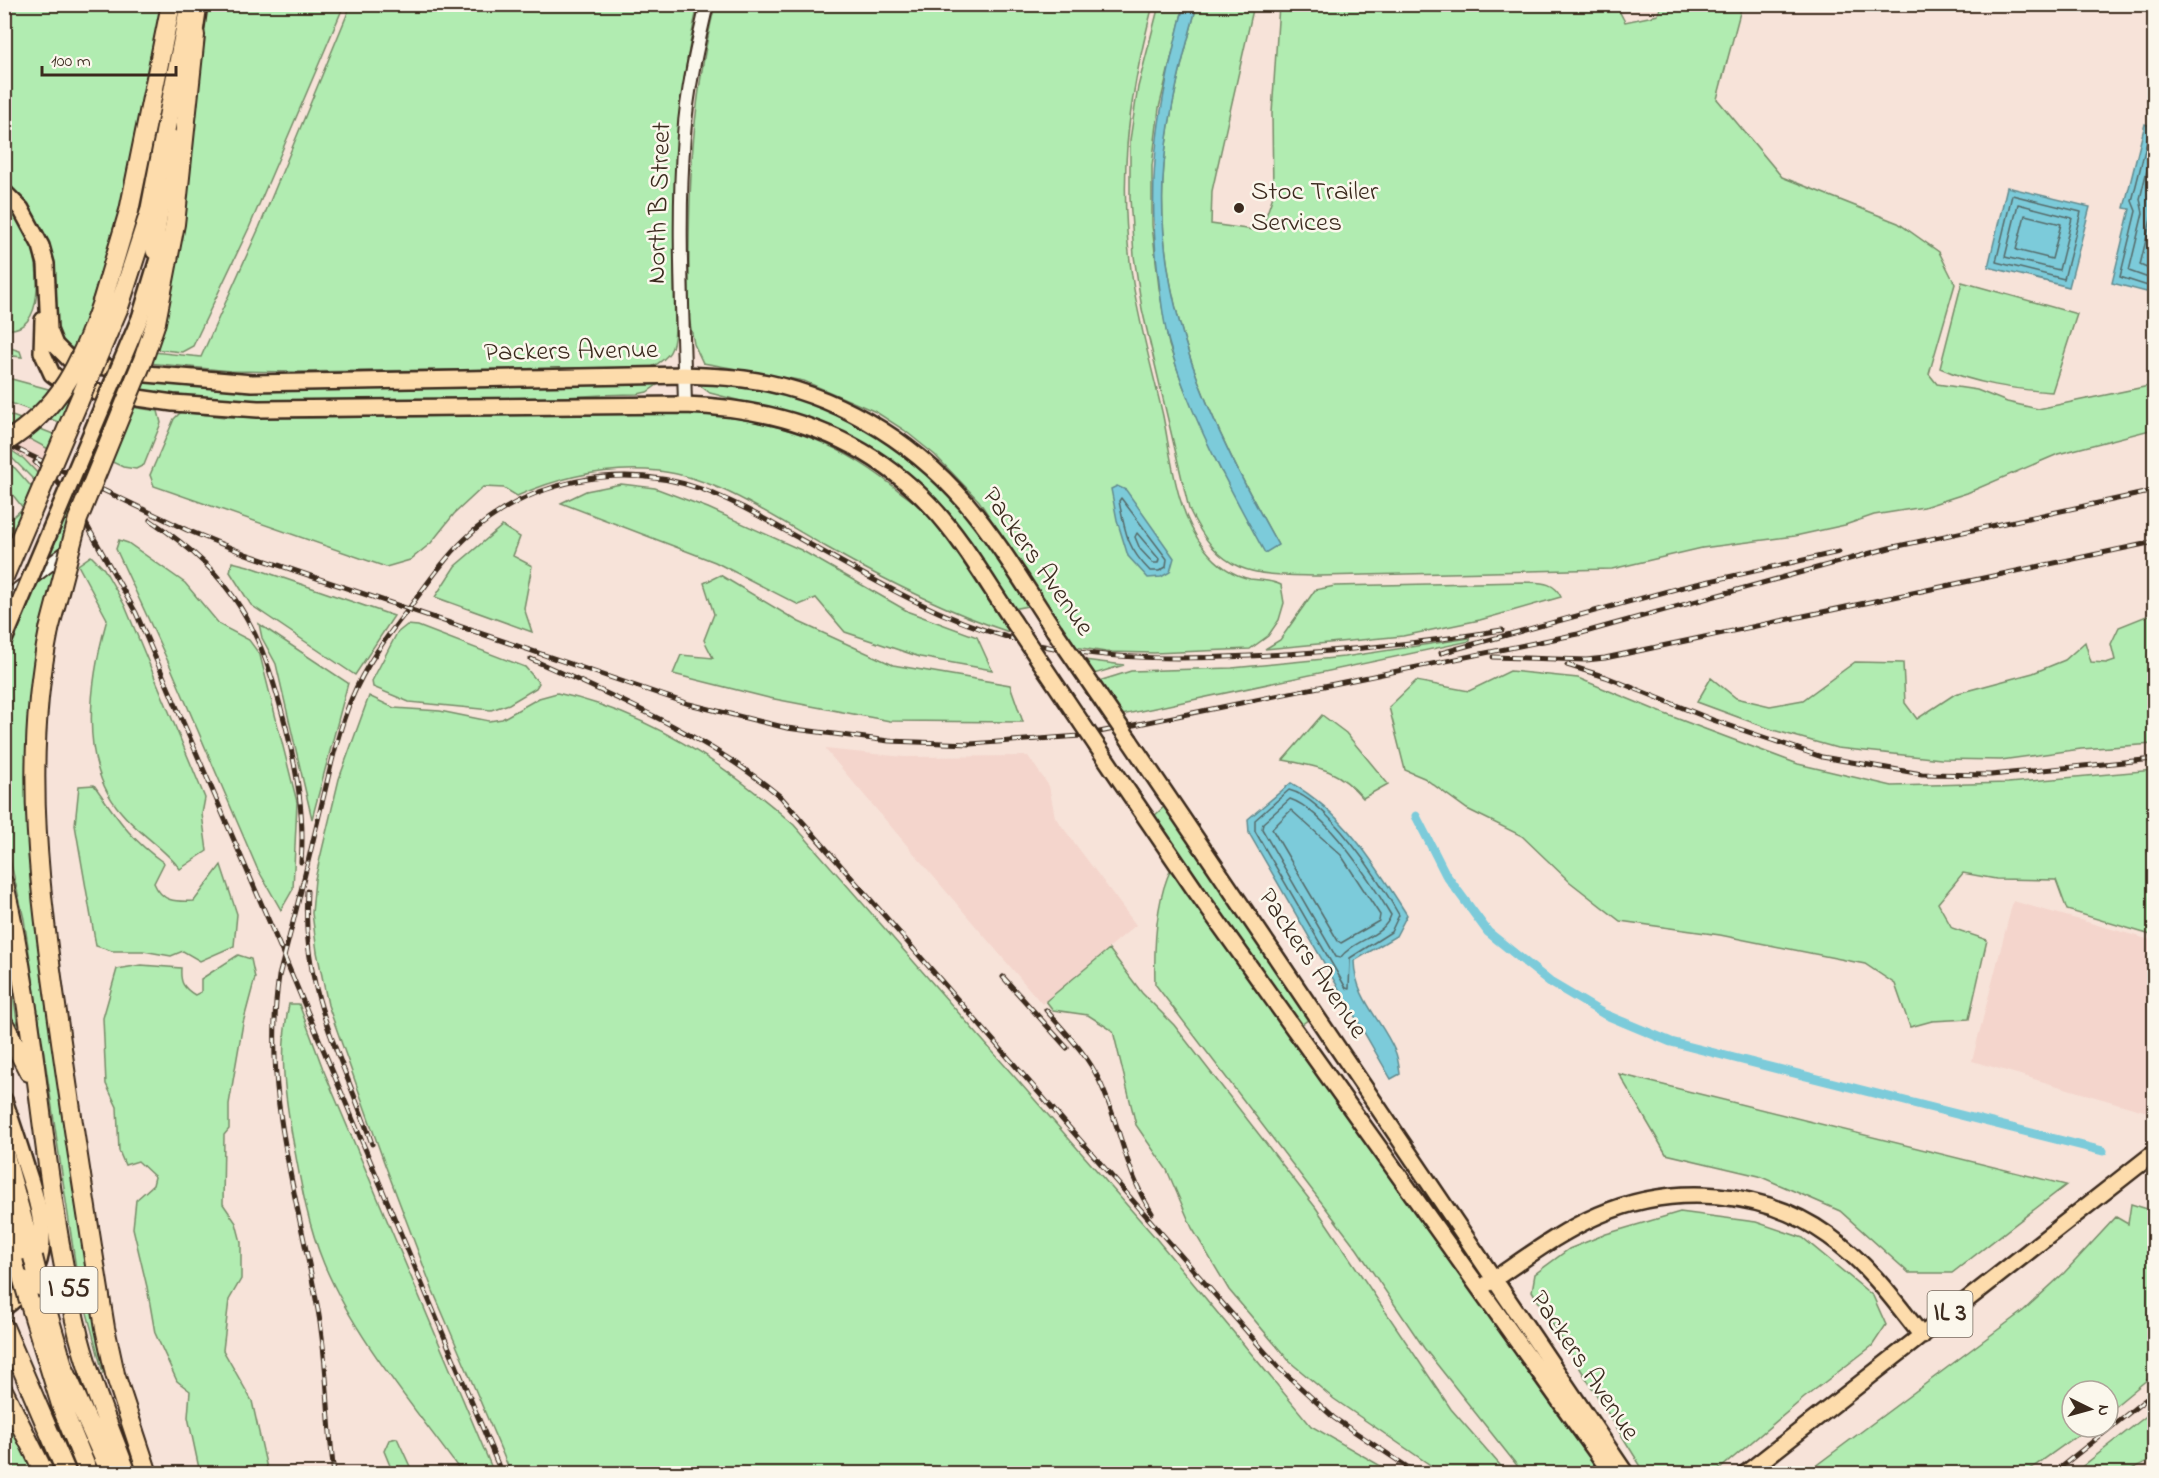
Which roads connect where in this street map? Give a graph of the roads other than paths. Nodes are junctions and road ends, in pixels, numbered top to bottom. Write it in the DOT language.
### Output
graph roads {
  1 [pos="707,4"];
  2 [pos="187,6"];
  3 [pos="195,35"];
  4 [pos="4,192"];
  5 [pos="46,308"];
  6 [pos="130,313"];
  7 [pos="685,375"];
  8 [pos="685,405"];
  9 [pos="4,443"];
  10 [pos="72,547"];
  11 [pos="4,577"];
  12 [pos="4,600"];
  13 [pos="4,617"];
  14 [pos="4,640"];
  15 [pos="4,884"];
  16 [pos="4,1024"];
  17 [pos="39,1099"];
  18 [pos="4,1100"];
  19 [pos="4,1152"];
  20 [pos="2154,1153"];
  21 [pos="4,1209"];
  22 [pos="1494,1280"];
  23 [pos="32,1283"];
  24 [pos="1480,1289"];
  25 [pos="15,1303"];
  26 [pos="4,1327"];
  27 [pos="1922,1336"];
  28 [pos="4,1383"];
  29 [pos="4,1392"];
  30 [pos="16,1414"];
  31 [pos="45,1473"];
  32 [pos="66,1473"];
  33 [pos="89,1473"];
  34 [pos="111,1473"];
  35 [pos="127,1473"];
  36 [pos="148,1473"];
  37 [pos="1611,1473"];
  38 [pos="1626,1473"];
  39 [pos="1745,1473"];
  1 -- 7 [label="street, North B Street"];
  2 -- 3 [label="main road"];
  2 -- 6 [label="highway"];
  3 -- 6 [label="highway"];
  4 -- 5 [label="main road, Packers Avenue"];
  5 -- 7 [label="main road, Packers Avenue"];
  5 -- 8 [label="main road, Packers Avenue"];
  6 -- 9 [label="highway, bridge"];
  6 -- 11 [label="highway, bridge"];
  6 -- 13 [label="main road"];
  6 -- 14 [label="main road, bridge"];
  6 -- 36 [label="highway, bridge"];
  7 -- 8 [label="street, North B Street"];
  7 -- 22 [label="main road, Packers Avenue, bridge"];
  8 -- 24 [label="main road, Packers Avenue, bridge"];
  10 -- 12 [label="street"];
  15 -- 17 [label="highway, I 55"];
  16 -- 17 [label="highway"];
  17 -- 35 [label="highway, I 55"];
  18 -- 25 [label="main road"];
  19 -- 23 [label="highway, bridge"];
  20 -- 27 [label="main road, IL 3"];
  21 -- 23 [label="highway"];
  22 -- 24 [label="main road"];
  22 -- 27 [label="main road"];
  22 -- 38 [label="main road, Packers Avenue"];
  23 -- 25 [label="highway, bridge"];
  23 -- 34 [label="highway"];
  24 -- 37 [label="main road, Packers Avenue"];
  25 -- 33 [label="highway"];
  26 -- 32 [label="highway, I 55"];
  27 -- 39 [label="main road, IL 3"];
  28 -- 30 [label="highway"];
  29 -- 30 [label="highway"];
  30 -- 31 [label="highway"];
}
